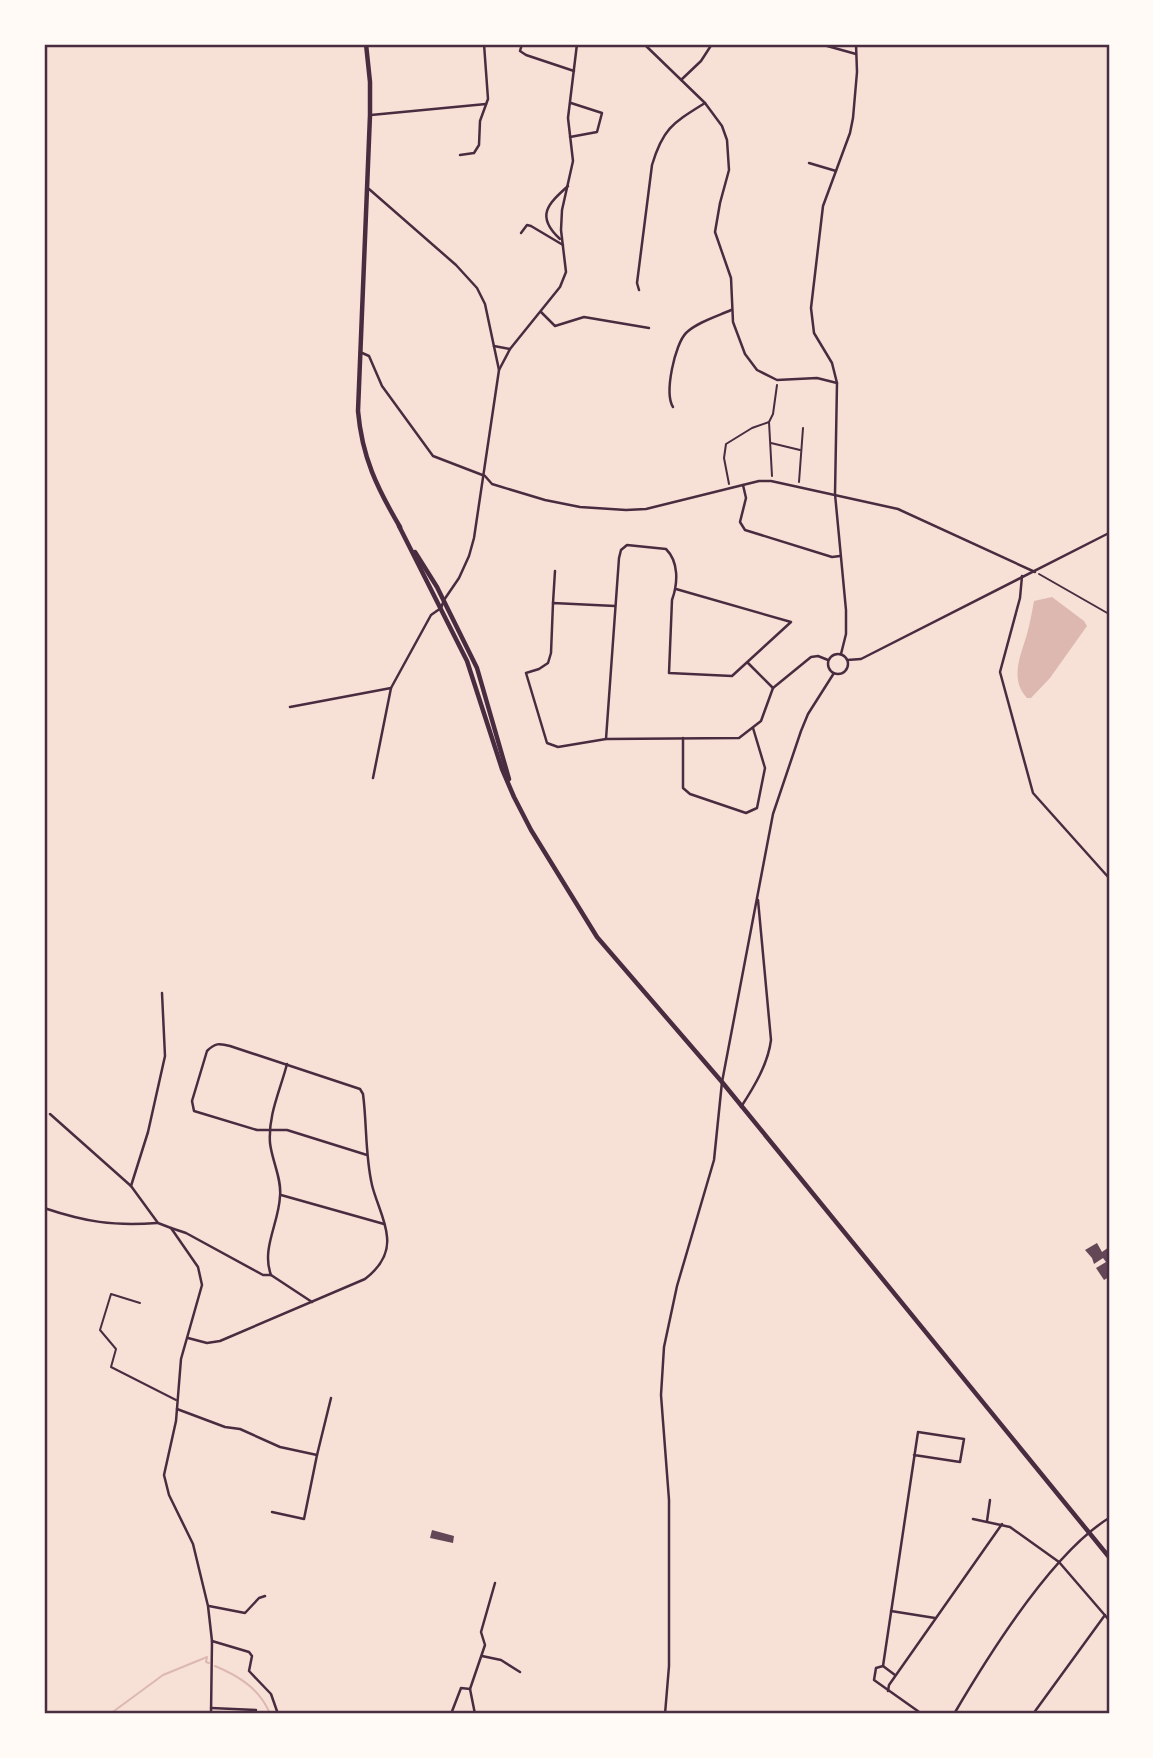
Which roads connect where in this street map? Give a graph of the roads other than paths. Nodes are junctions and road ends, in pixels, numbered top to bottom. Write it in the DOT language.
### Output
graph roads {
  1 [pos="366,44"];
  2 [pos="484,44"];
  3 [pos="522,44"];
  4 [pos="577,44"];
  5 [pos="644,44"];
  6 [pos="712,44"];
  7 [pos="820,44"];
  8 [pos="856,44"];
  9 [pos="856,54"];
  10 [pos="574,71"];
  11 [pos="681,80"];
  12 [pos="570,103"];
  13 [pos="705,103"];
  14 [pos="486,104"];
  15 [pos="370,115"];
  16 [pos="570,137"];
  17 [pos="460,155"];
  18 [pos="809,163"];
  19 [pos="836,171"];
  20 [pos="568,186"];
  21 [pos="366,187"];
  22 [pos="521,233"];
  23 [pos="562,240"];
  24 [pos="563,245"];
  25 [pos="639,290"];
  26 [pos="731,310"];
  27 [pos="541,312"];
  28 [pos="649,328"];
  29 [pos="494,346"];
  30 [pos="510,349"];
  31 [pos="360,352"];
  32 [pos="499,370"];
  33 [pos="838,383"];
  34 [pos="673,407"];
  35 [pos="485,477"];
  36 [pos="743,485"];
  37 [pos="835,494"];
  38 [pos="399,526"];
  39 [pos="1109,533"];
  40 [pos="841,556"];
  41 [pos="555,570"];
  42 [pos="1035,572"];
  43 [pos="1022,576"];
  44 [pos="676,589"];
  45 [pos="444,600"];
  46 [pos="553,603"];
  47 [pos="615,606"];
  48 [pos="441,608"];
  49 [pos="841,654"];
  50 [pos="828,660"];
  51 [pos="847,660"];
  52 [pos="748,662"];
  53 [pos="834,673"];
  54 [pos="391,688"];
  55 [pos="773,688"];
  56 [pos="290,707"];
  57 [pos="753,728"];
  58 [pos="683,738"];
  59 [pos="606,739"];
  60 [pos="373,778"];
  61 [pos="514,796"];
  62 [pos="1109,878"];
  63 [pos="758,894"];
  64 [pos="752,925"];
  65 [pos="761,926"];
  66 [pos="162,993"];
  67 [pos="287,1064"];
  68 [pos="722,1082"];
  69 [pos="741,1107"];
  70 [pos="50,1114"];
  71 [pos="271,1130"];
  72 [pos="367,1155"];
  73 [pos="131,1186"];
  74 [pos="281,1195"];
  75 [pos="44,1208"];
  76 [pos="159,1223"];
  77 [pos="384,1224"];
  78 [pos="171,1228"];
  79 [pos="271,1275"];
  80 [pos="312,1302"];
  81 [pos="140,1303"];
  82 [pos="188,1338"];
  83 [pos="331,1398"];
  84 [pos="178,1401"];
  85 [pos="177,1409"];
  86 [pos="317,1455"];
  87 [pos="914,1455"];
  88 [pos="990,1500"];
  89 [pos="272,1513"];
  90 [pos="1109,1518"];
  91 [pos="972,1519"];
  92 [pos="987,1521"];
  93 [pos="1002,1524"];
  94 [pos="1088,1532"];
  95 [pos="1109,1558"];
  96 [pos="1059,1562"];
  97 [pos="495,1583"];
  98 [pos="265,1596"];
  99 [pos="208,1606"];
  100 [pos="891,1611"];
  101 [pos="1105,1615"];
  102 [pos="935,1618"];
  103 [pos="1109,1620"];
  104 [pos="212,1641"];
  105 [pos="482,1656"];
  106 [pos="883,1666"];
  107 [pos="520,1672"];
  108 [pos="895,1675"];
  109 [pos="470,1689"];
  110 [pos="888,1690"];
  111 [pos="211,1708"];
  112 [pos="256,1710"];
  113 [pos="211,1714"];
  114 [pos="278,1714"];
  115 [pos="451,1714"];
  116 [pos="475,1714"];
  117 [pos="665,1714"];
  118 [pos="922,1714"];
  119 [pos="954,1714"];
  120 [pos="1033,1714"];
  1 -- 15 [label="main road"];
  2 -- 14 [label="street"];
  3 -- 10 [label="street"];
  4 -- 10 [label="street"];
  5 -- 11 [label="street"];
  6 -- 11 [label="street"];
  7 -- 9 [label="street"];
  8 -- 9 [label="street"];
  9 -- 19 [label="street"];
  10 -- 12 [label="street"];
  11 -- 13 [label="street"];
  12 -- 16 [label="street"];
  12 -- 16 [label="street"];
  13 -- 25 [label="street"];
  13 -- 26 [label="street"];
  14 -- 15 [label="street"];
  14 -- 17 [label="street"];
  15 -- 21 [label="main road"];
  16 -- 20 [label="street"];
  18 -- 19 [label="street"];
  19 -- 33 [label="street"];
  20 -- 23 [label="street"];
  20 -- 23 [label="street"];
  21 -- 29 [label="street"];
  21 -- 31 [label="main road"];
  22 -- 24 [label="street"];
  23 -- 24 [label="street"];
  24 -- 27 [label="street"];
  26 -- 33 [label="street"];
  26 -- 34 [label="street"];
  27 -- 28 [label="street"];
  27 -- 30 [label="street"];
  29 -- 30 [label="street"];
  29 -- 32 [label="street"];
  30 -- 32 [label="street"];
  31 -- 35 [label="street"];
  31 -- 38 [label="main road"];
  32 -- 35 [label="street"];
  33 -- 37 [label="street"];
  35 -- 36 [label="street"];
  35 -- 45 [label="street"];
  36 -- 37 [label="street"];
  36 -- 40 [label="street"];
  37 -- 40 [label="street"];
  37 -- 42 [label="street"];
  38 -- 45 [label="main road"];
  38 -- 48 [label="main road"];
  39 -- 42 [label="street"];
  40 -- 49 [label="street"];
  41 -- 46 [label="street"];
  42 -- 43 [label="street"];
  43 -- 51 [label="street"];
  43 -- 62 [label="street"];
  44 -- 47 [label="street"];
  44 -- 52 [label="street"];
  44 -- 52 [label="street"];
  45 -- 48 [label="street"];
  45 -- 61 [label="main road"];
  46 -- 47 [label="street"];
  46 -- 59 [label="street"];
  47 -- 59 [label="street"];
  48 -- 54 [label="street"];
  48 -- 61 [label="main road"];
  49 -- 50 [label="street"];
  49 -- 51 [label="street"];
  50 -- 53 [label="street"];
  50 -- 55 [label="street"];
  51 -- 53 [label="street"];
  52 -- 55 [label="street"];
  53 -- 63 [label="street"];
  54 -- 56 [label="street"];
  54 -- 60 [label="street"];
  55 -- 57 [label="street"];
  57 -- 58 [label="street"];
  57 -- 58 [label="street"];
  58 -- 59 [label="street"];
  61 -- 68 [label="main road"];
  63 -- 64 [label="street"];
  63 -- 65 [label="street"];
  64 -- 65 [label="street"];
  64 -- 68 [label="street"];
  65 -- 69 [label="street"];
  66 -- 73 [label="street"];
  67 -- 71 [label="street"];
  67 -- 71 [label="street"];
  67 -- 72 [label="street"];
  68 -- 69 [label="main road"];
  68 -- 117 [label="street"];
  69 -- 94 [label="main road"];
  70 -- 73 [label="street"];
  71 -- 72 [label="street"];
  71 -- 74 [label="street"];
  72 -- 77 [label="street"];
  73 -- 76 [label="street"];
  74 -- 77 [label="street"];
  74 -- 79 [label="street"];
  75 -- 76 [label="street"];
  76 -- 78 [label="street"];
  77 -- 80 [label="street"];
  78 -- 79 [label="street"];
  78 -- 82 [label="street"];
  79 -- 80 [label="street"];
  80 -- 82 [label="street"];
  81 -- 84 [label="lane"];
  82 -- 84 [label="street"];
  83 -- 86 [label="street"];
  84 -- 85 [label="street"];
  85 -- 86 [label="street"];
  85 -- 99 [label="street"];
  86 -- 89 [label="street"];
  87 -- 87 [label="street"];
  87 -- 100 [label="street"];
  88 -- 92 [label="street"];
  90 -- 94 [label="street"];
  91 -- 92 [label="street"];
  92 -- 93 [label="street"];
  93 -- 96 [label="street"];
  93 -- 102 [label="street"];
  94 -- 95 [label="main road"];
  94 -- 96 [label="street"];
  96 -- 101 [label="street"];
  96 -- 119 [label="street"];
  97 -- 105 [label="street"];
  98 -- 99 [label="street"];
  99 -- 104 [label="street"];
  100 -- 102 [label="street"];
  100 -- 106 [label="street"];
  101 -- 103 [label="street"];
  101 -- 120 [label="street"];
  102 -- 108 [label="street"];
  104 -- 111 [label="street"];
  104 -- 114 [label="street"];
  105 -- 107 [label="street"];
  105 -- 109 [label="street"];
  106 -- 108 [label="street"];
  106 -- 110 [label="street"];
  108 -- 110 [label="street"];
  109 -- 115 [label="street"];
  109 -- 116 [label="street"];
  110 -- 118 [label="street"];
  111 -- 112 [label="street"];
  111 -- 113 [label="street"];
}
